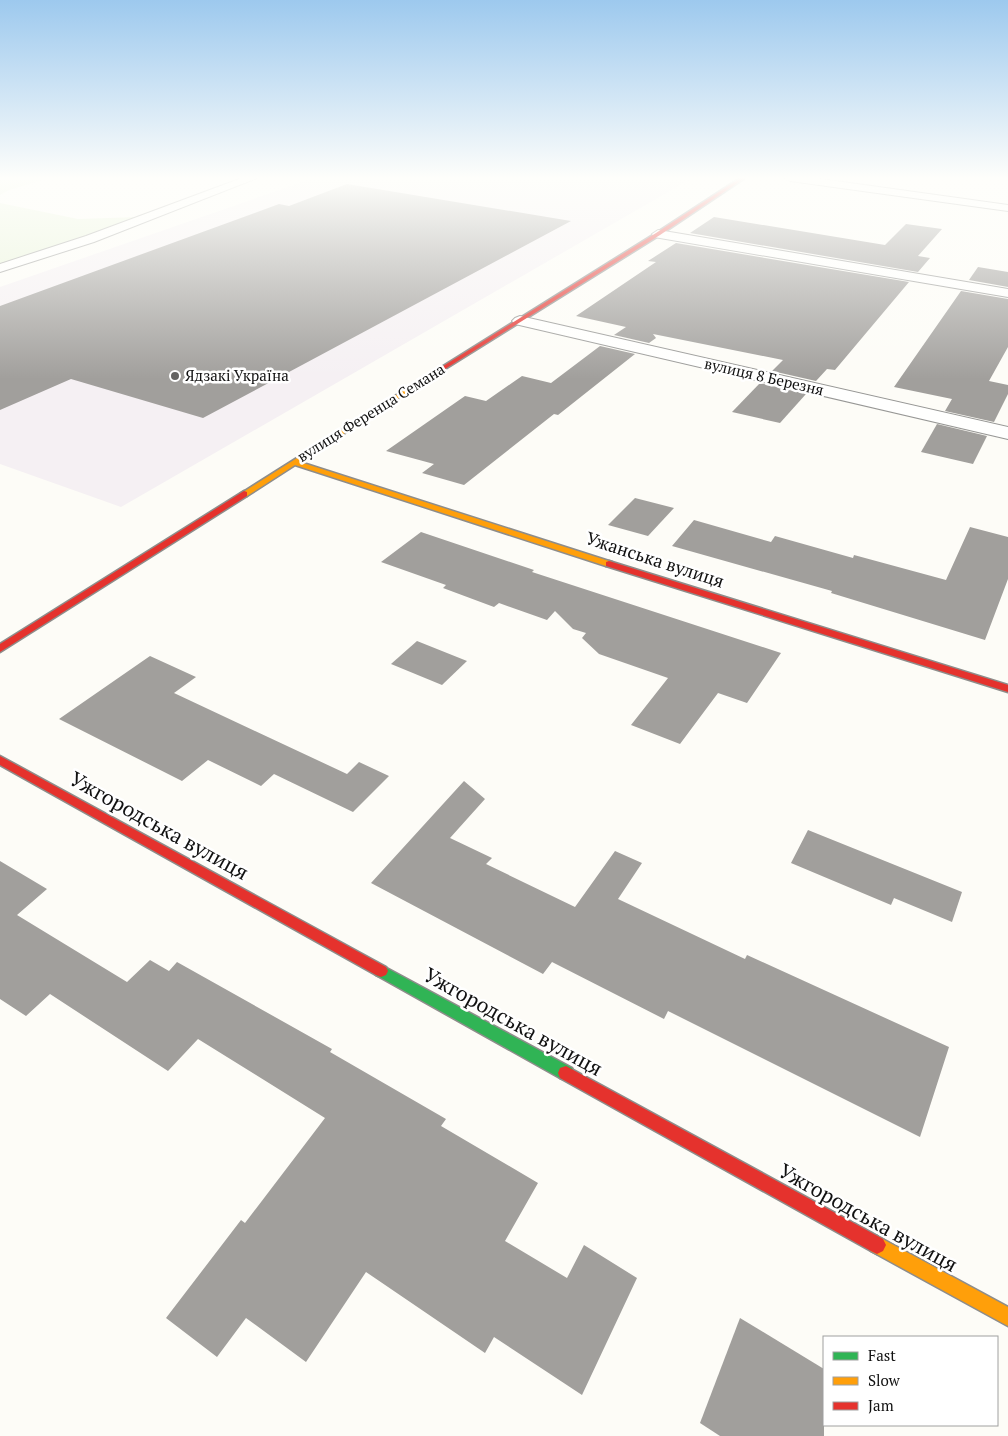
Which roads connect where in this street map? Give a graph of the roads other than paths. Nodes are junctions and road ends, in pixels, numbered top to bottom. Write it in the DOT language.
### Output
graph roads {
  1 [pos="71,245"];
  2 [pos="641,245"];
  3 [pos="723,245"];
  4 [pos="0,268"];
  5 [pos="1008,293"];
  6 [pos="520,321"];
  7 [pos="1008,433"];
  8 [pos="293,462"];
  9 [pos="0,649"];
  10 [pos="1008,689"];
  11 [pos="0,760"];
  12 [pos="1008,1317"];
  1 -- 4 [label="street"];
  2 -- 6 [label="street, вулиця Ференца Семана"];
  3 -- 5 [label="street"];
  6 -- 7 [label="street, вулиця 8 Березня"];
  6 -- 8 [label="street, вулиця Ференца Семана"];
  8 -- 9 [label="street, вулиця Ференца Семана"];
  8 -- 10 [label="street, Ужанська вулиця"];
  11 -- 12 [label="street, Ужгородська вулиця"];
}
